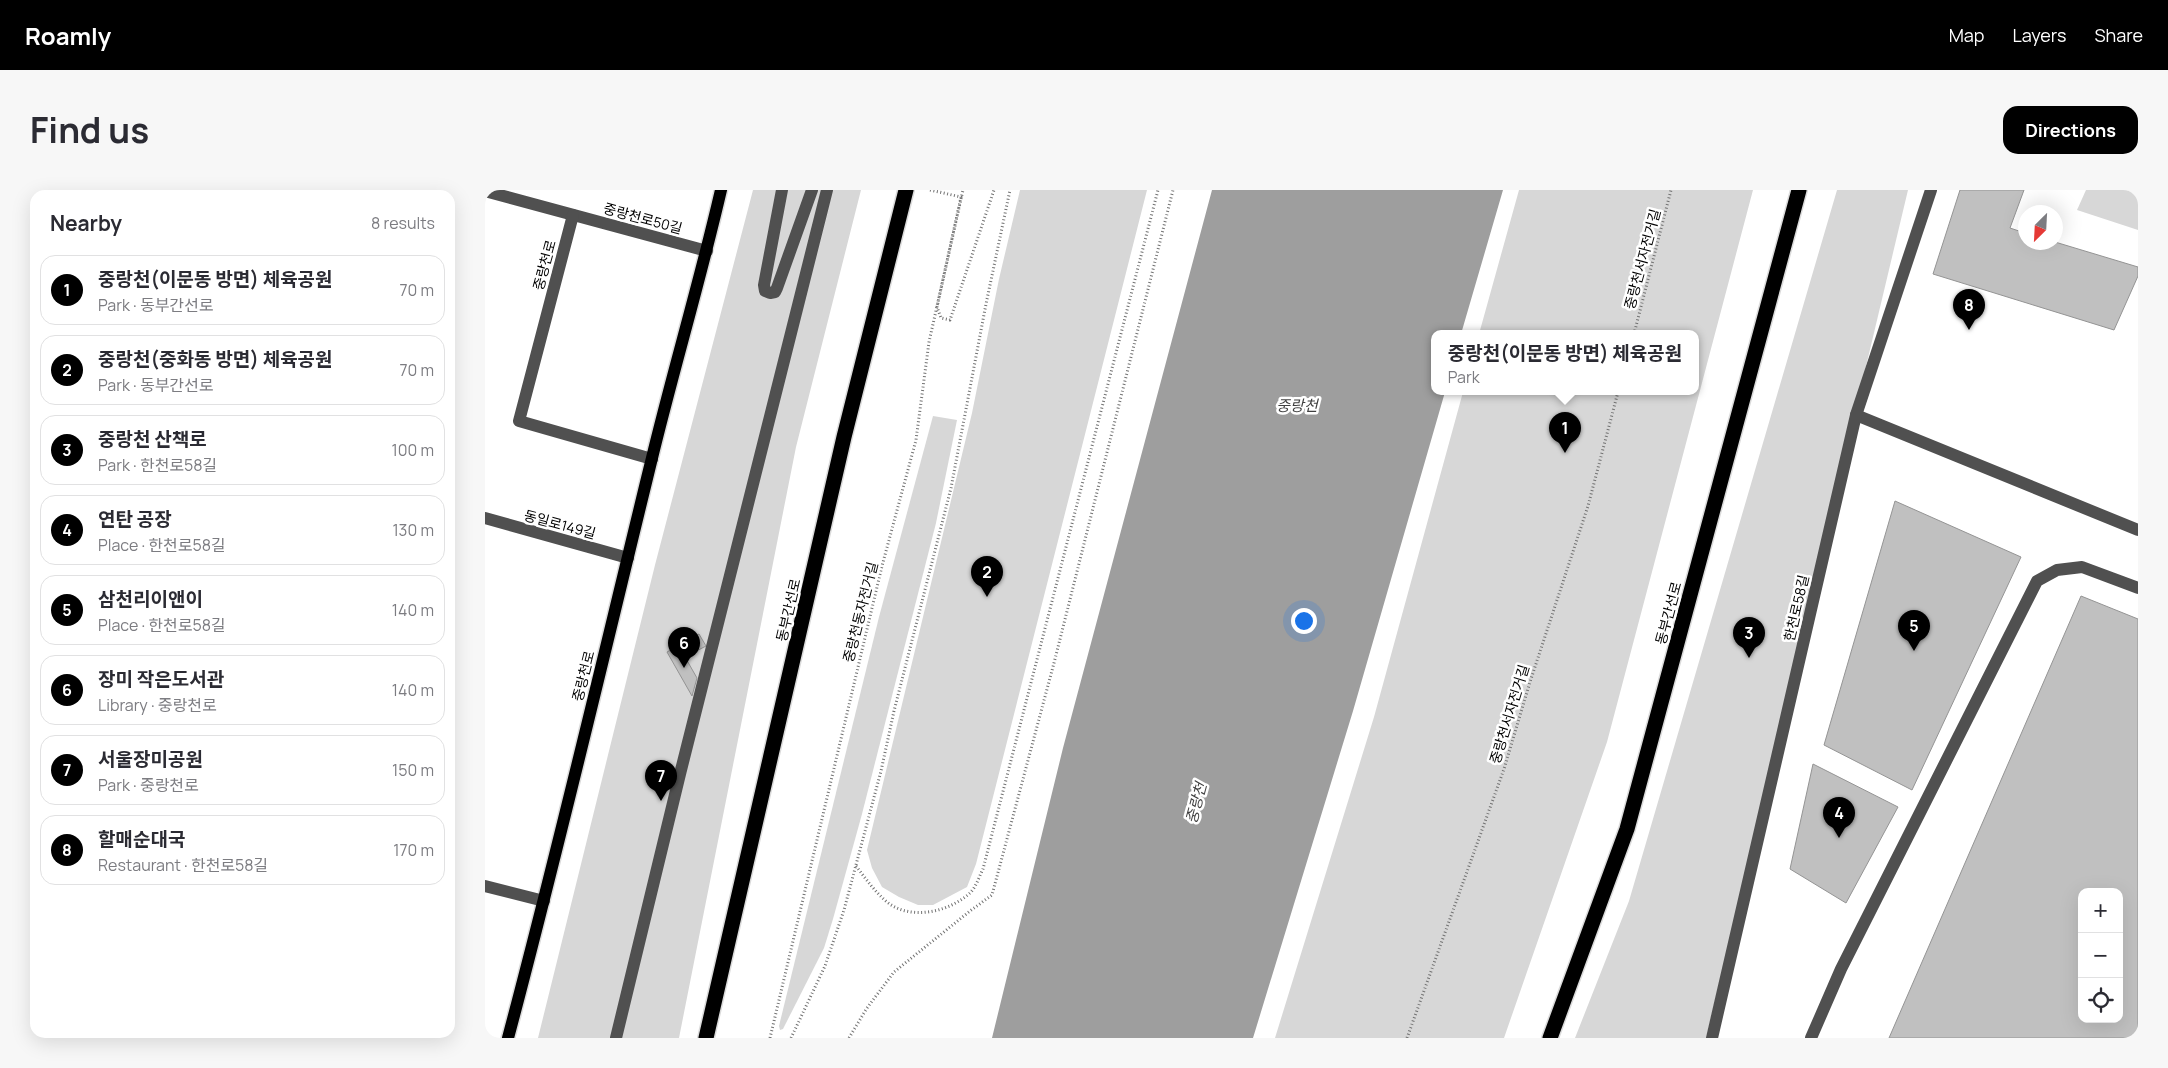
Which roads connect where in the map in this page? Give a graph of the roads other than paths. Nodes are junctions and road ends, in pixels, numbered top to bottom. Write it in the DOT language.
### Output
graph roads {
  1 [pos="721,190"];
  2 [pos="782,190"];
  3 [pos="812,190"];
  4 [pos="827,190"];
  5 [pos="906,190"];
  6 [pos="1799,190"];
  7 [pos="1931,190"];
  8 [pos="485,191"];
  9 [pos="515,194"];
  10 [pos="573,215"];
  11 [pos="707,251"];
  12 [pos="1856,415"];
  13 [pos="652,459"];
  14 [pos="485,518"];
  15 [pos="2138,530"];
  16 [pos="628,558"];
  17 [pos="2138,588"];
  18 [pos="485,886"];
  19 [pos="544,901"];
  20 [pos="508,1038"];
  21 [pos="616,1038"];
  22 [pos="705,1038"];
  23 [pos="1550,1038"];
  24 [pos="1712,1038"];
  25 [pos="1811,1038"];
  1 -- 11 [label="main road, 중랑천로"];
  2 -- 3 [label="street"];
  4 -- 21 [label="street"];
  5 -- 22 [label="highway, 동부간선로"];
  6 -- 23 [label="highway, 동부간선로"];
  7 -- 12 [label="street, 한천로58길"];
  8 -- 9 [label="street, 중랑천로50길"];
  9 -- 10 [label="street, 중랑천로50길"];
  10 -- 11 [label="street, 중랑천로50길"];
  10 -- 13 [label="street, 중랑천로"];
  11 -- 13 [label="main road, 중랑천로"];
  12 -- 15 [label="street"];
  12 -- 24 [label="street, 한천로58길"];
  13 -- 16 [label="main road, 중랑천로"];
  14 -- 16 [label="street, 동일로149길"];
  16 -- 19 [label="main road, 중랑천로"];
  17 -- 25 [label="street"];
  18 -- 19 [label="street"];
  19 -- 20 [label="main road, 중랑천로"];
}
